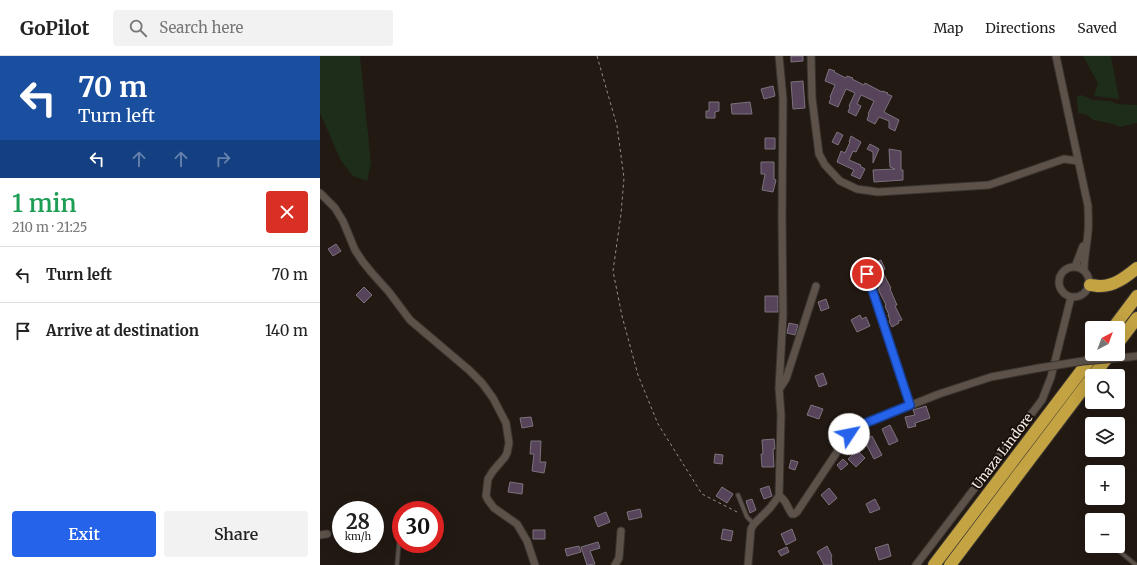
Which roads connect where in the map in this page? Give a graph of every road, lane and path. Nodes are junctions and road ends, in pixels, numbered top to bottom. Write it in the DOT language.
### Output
graph roads {
  1 [pos="597,56"];
  2 [pos="779,56"];
  3 [pos="811,56"];
  4 [pos="1056,56"];
  5 [pos="1078,161"];
  6 [pos="320,193"];
  7 [pos="1089,229"];
  8 [pos="862,260"];
  9 [pos="1075,267"];
  10 [pos="1137,268"];
  11 [pos="1084,270"];
  12 [pos="1090,285"];
  13 [pos="816,286"];
  14 [pos="1137,296"];
  15 [pos="1071,298"];
  16 [pos="1137,318"];
  17 [pos="1118,321"];
  18 [pos="1125,334"];
  19 [pos="1137,356"];
  20 [pos="1089,361"];
  21 [pos="1105,361"];
  22 [pos="1098,369"];
  23 [pos="1085,386"];
  24 [pos="780,388"];
  25 [pos="910,405"];
  26 [pos="738,495"];
  27 [pos="779,496"];
  28 [pos="747,517"];
  29 [pos="754,524"];
  30 [pos="621,531"];
  31 [pos="398,553"];
  32 [pos="1119,553"];
  33 [pos="397,565"];
  34 [pos="535,565"];
  35 [pos="615,565"];
  36 [pos="748,565"];
  37 [pos="916,565"];
  38 [pos="934,565"];
  39 [pos="950,565"];
  40 [pos="1136,565"];
  1 -- 28 [label="path"];
  2 -- 24 [label="street"];
  3 -- 5 [label="street"];
  4 -- 5 [label="street"];
  5 -- 7 [label="street"];
  6 -- 34 [label="street"];
  7 -- 9 [label="street"];
  7 -- 11 [label="street"];
  8 -- 25 [label="lane"];
  9 -- 11 [label="street"];
  9 -- 15 [label="street"];
  10 -- 12 [label="highway"];
  11 -- 12 [label="street"];
  12 -- 15 [label="street"];
  13 -- 24 [label="street"];
  14 -- 17 [label="highway"];
  15 -- 37 [label="street"];
  16 -- 18 [label="highway"];
  19 -- 25 [label="street, bridge"];
  20 -- 38 [label="highway, Unaza Lindore"];
  21 -- 22 [label="highway, Unaza Lindore"];
  23 -- 39 [label="highway, Unaza Lindore"];
  24 -- 27 [label="street"];
  25 -- 27 [label="street"];
  26 -- 28 [label="lane"];
  27 -- 29 [label="street"];
  28 -- 29 [label="lane"];
  29 -- 36 [label="street"];
  30 -- 35 [label="street"];
  31 -- 33 [label="lane"];
  32 -- 40 [label="lane"];
}
